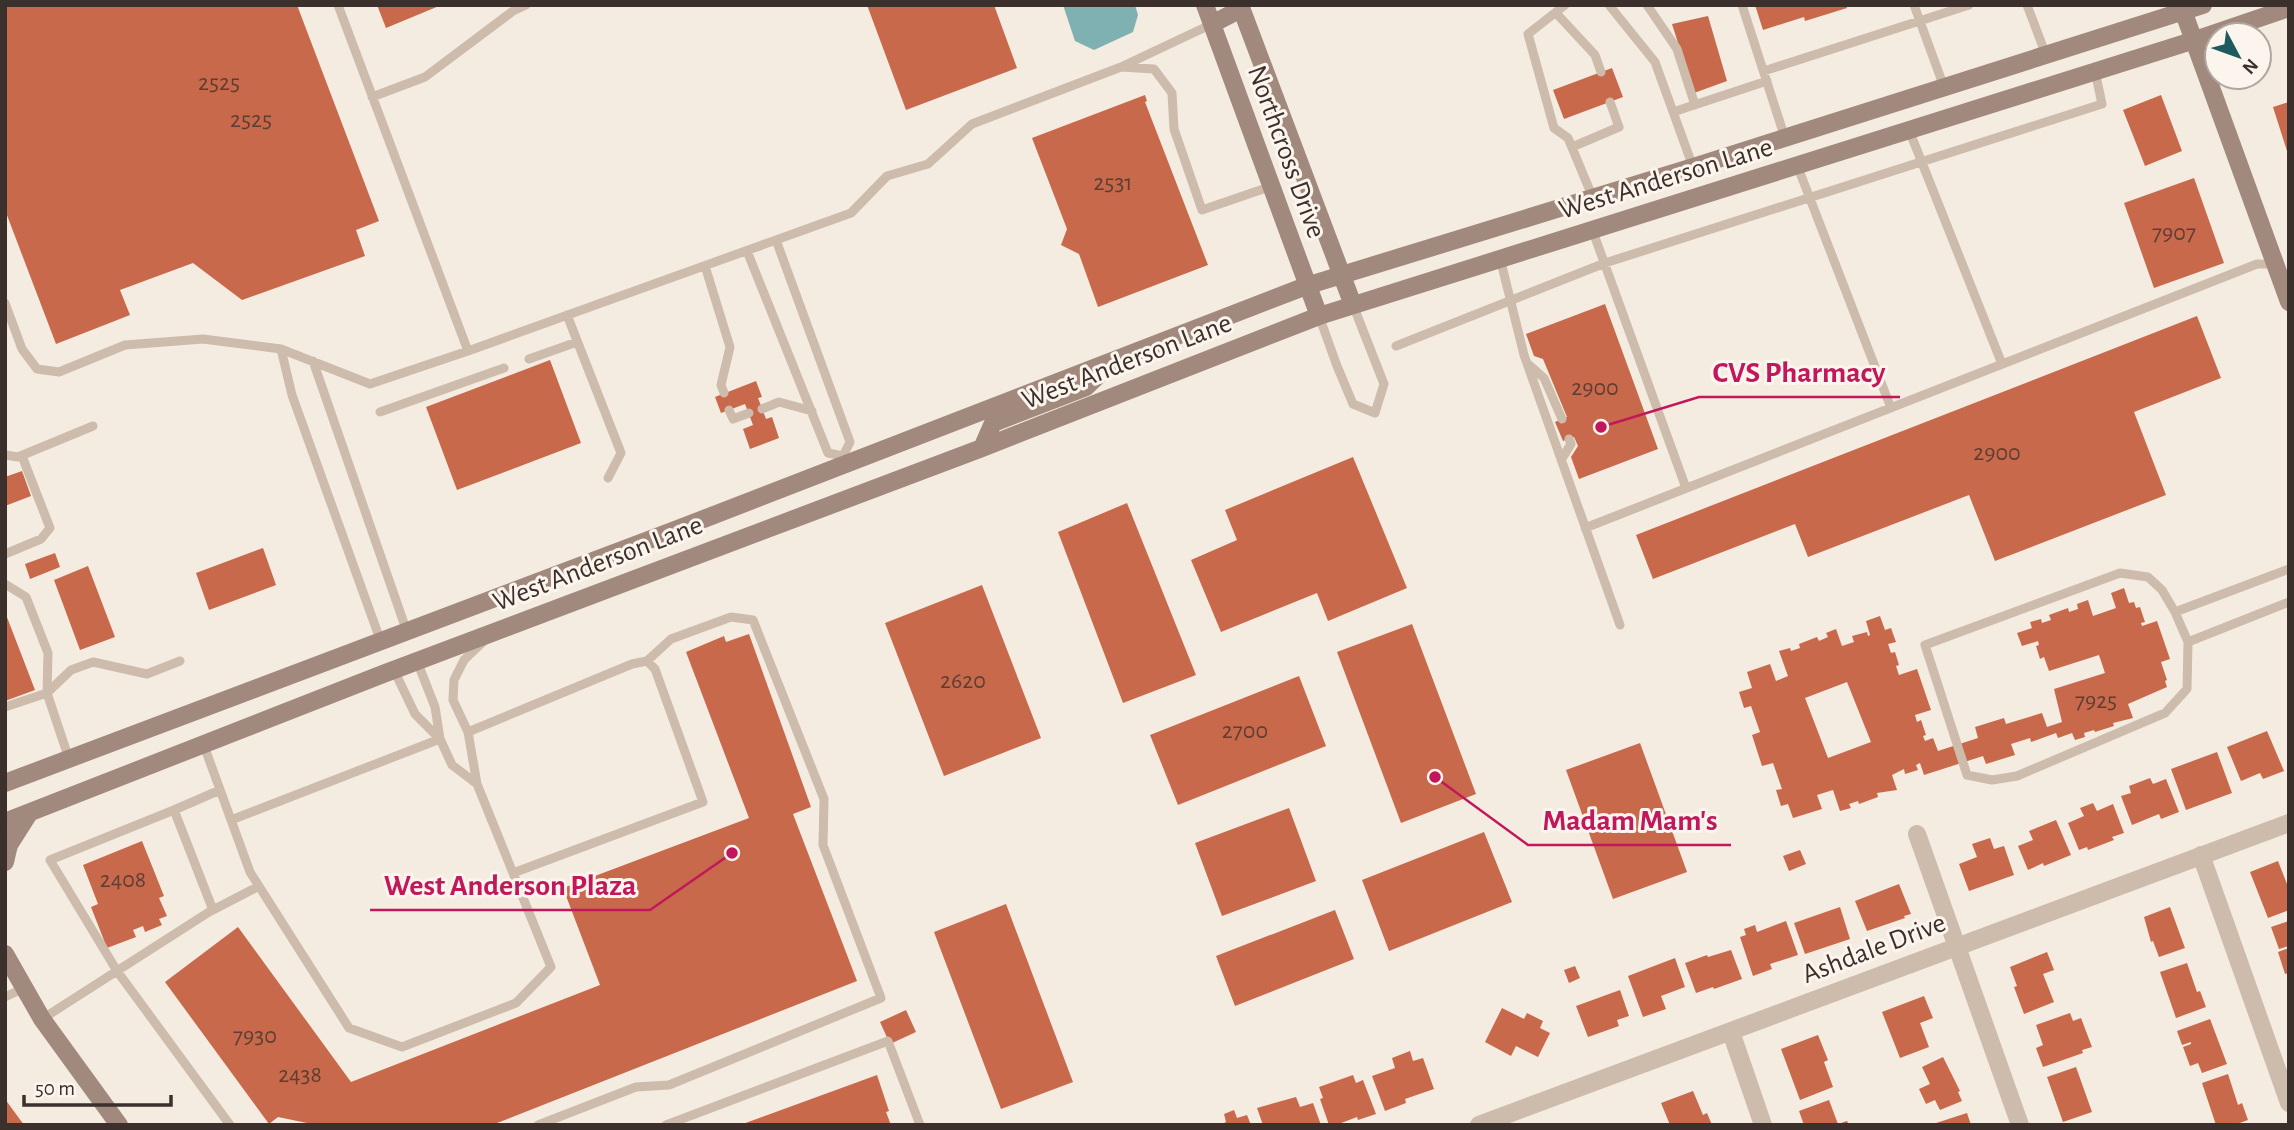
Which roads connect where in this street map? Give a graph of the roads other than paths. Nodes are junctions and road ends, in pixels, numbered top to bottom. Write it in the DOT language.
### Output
graph roads {
  1 [pos="338,5"];
  2 [pos="526,5"];
  3 [pos="1205,5"];
  4 [pos="1565,5"];
  5 [pos="1609,5"];
  6 [pos="1647,5"];
  7 [pos="1742,5"];
  8 [pos="1914,5"];
  9 [pos="1969,5"];
  10 [pos="2027,5"];
  11 [pos="2203,5"];
  12 [pos="1241,7"];
  13 [pos="2289,8"];
  14 [pos="2182,9"];
  15 [pos="1556,13"];
  16 [pos="1920,21"];
  17 [pos="1212,24"];
  18 [pos="2195,40"];
  19 [pos="2046,55"];
  20 [pos="1121,67"];
  21 [pos="2095,71"];
  22 [pos="1601,72"];
  23 [pos="1765,76"];
  24 [pos="1944,87"];
  25 [pos="372,97"];
  26 [pos="1611,102"];
  27 [pos="1695,105"];
  28 [pos="1673,112"];
  29 [pos="1909,130"];
  30 [pos="1785,138"];
  31 [pos="1572,147"];
  32 [pos="1921,162"];
  33 [pos="1797,165"];
  34 [pos="1693,167"];
  35 [pos="1272,186"];
  36 [pos="1593,198"];
  37 [pos="1809,198"];
  38 [pos="1592,229"];
  39 [pos="776,240"];
  40 [pos="747,251"];
  41 [pos="1500,258"];
  42 [pos="1605,263"];
  43 [pos="2273,264"];
  44 [pos="705,266"];
  45 [pos="1341,274"];
  46 [pos="1306,286"];
  47 [pos="1511,302"];
  48 [pos="2289,302"];
  49 [pos="5,303"];
  50 [pos="1353,305"];
  51 [pos="567,315"];
  52 [pos="1319,316"];
  53 [pos="577,342"];
  54 [pos="1396,346"];
  55 [pos="281,349"];
  56 [pos="468,351"];
  57 [pos="530,359"];
  58 [pos="313,361"];
  59 [pos="1113,361"];
  60 [pos="1526,362"];
  61 [pos="2002,364"];
  62 [pos="505,368"];
  63 [pos="724,393"];
  64 [pos="1891,408"];
  65 [pos="762,409"];
  66 [pos="729,410"];
  67 [pos="812,411"];
  68 [pos="380,412"];
  69 [pos="749,413"];
  70 [pos="1562,419"];
  71 [pos="93,426"];
  72 [pos="1569,439"];
  73 [pos="982,447"];
  74 [pos="5,454"];
  75 [pos="22,456"];
  76 [pos="845,460"];
  77 [pos="1561,460"];
  78 [pos="608,478"];
  79 [pos="1686,488"];
  80 [pos="859,493"];
  81 [pos="1586,528"];
  82 [pos="5,554"];
  83 [pos="2289,569"];
  84 [pos="5,584"];
  85 [pos="2289,602"];
  86 [pos="2175,612"];
  87 [pos="1620,625"];
  88 [pos="407,632"];
  89 [pos="492,633"];
  90 [pos="381,642"];
  91 [pos="2188,642"];
  92 [pos="180,661"];
  93 [pos="417,661"];
  94 [pos="647,662"];
  95 [pos="394,670"];
  96 [pos="47,693"];
  97 [pos="5,707"];
  98 [pos="468,732"];
  99 [pos="440,739"];
  100 [pos="203,743"];
  101 [pos="69,759"];
  102 [pos="5,783"];
  103 [pos="477,785"];
  104 [pos="220,790"];
  105 [pos="174,810"];
  106 [pos="30,812"];
  107 [pos="231,820"];
  108 [pos="5,822"];
  109 [pos="2289,823"];
  110 [pos="1917,834"];
  111 [pos="2201,855"];
  112 [pos="5,862"];
  113 [pos="513,873"];
  114 [pos="259,886"];
  115 [pos="213,910"];
  116 [pos="1956,946"];
  117 [pos="6,957"];
  118 [pos="117,971"];
  119 [pos="24,988"];
  120 [pos="5,998"];
  121 [pos="42,1019"];
  122 [pos="1731,1032"];
  123 [pos="2289,1102"];
  124 [pos="1484,1124"];
  125 [pos="119,1125"];
  126 [pos="230,1125"];
  127 [pos="538,1125"];
  128 [pos="666,1125"];
  129 [pos="920,1125"];
  130 [pos="1763,1125"];
  131 [pos="2020,1125"];
  1 -- 25 [label="lane"];
  2 -- 25 [label="lane"];
  3 -- 17 [label="main road, Northcross Drive"];
  4 -- 15 [label="lane"];
  5 -- 28 [label="lane"];
  6 -- 27 [label="lane"];
  7 -- 23 [label="lane"];
  8 -- 16 [label="lane"];
  9 -- 16 [label="lane"];
  10 -- 19 [label="lane"];
  11 -- 14 [label="main road, West Anderson Lane"];
  12 -- 17 [label="main road"];
  12 -- 45 [label="main road, Northcross Drive"];
  13 -- 18 [label="main road, West Anderson Lane"];
  14 -- 18 [label="main road"];
  14 -- 19 [label="main road, West Anderson Lane"];
  15 -- 22 [label="lane"];
  15 -- 31 [label="lane"];
  16 -- 23 [label="lane"];
  16 -- 24 [label="lane"];
  17 -- 20 [label="lane"];
  17 -- 35 [label="main road, Northcross Drive"];
  18 -- 21 [label="main road, West Anderson Lane"];
  18 -- 43 [label="main road"];
  19 -- 24 [label="main road, West Anderson Lane"];
  20 -- 35 [label="lane"];
  20 -- 39 [label="lane"];
  21 -- 29 [label="main road, West Anderson Lane"];
  21 -- 32 [label="lane"];
  23 -- 27 [label="lane"];
  23 -- 30 [label="lane"];
  24 -- 30 [label="main road, West Anderson Lane"];
  25 -- 56 [label="lane"];
  26 -- 31 [label="lane"];
  27 -- 28 [label="lane"];
  28 -- 34 [label="lane"];
  29 -- 32 [label="lane"];
  29 -- 33 [label="main road, West Anderson Lane"];
  30 -- 33 [label="main road"];
  30 -- 34 [label="main road, West Anderson Lane"];
  31 -- 36 [label="lane"];
  32 -- 37 [label="lane"];
  32 -- 61 [label="lane"];
  33 -- 37 [label="lane"];
  33 -- 38 [label="main road, West Anderson Lane"];
  34 -- 36 [label="main road, West Anderson Lane"];
  35 -- 46 [label="main road, Northcross Drive"];
  36 -- 45 [label="main road, West Anderson Lane"];
  37 -- 42 [label="lane"];
  37 -- 64 [label="lane"];
  38 -- 41 [label="main road, West Anderson Lane"];
  38 -- 42 [label="lane"];
  39 -- 40 [label="lane"];
  39 -- 76 [label="lane"];
  40 -- 44 [label="lane"];
  40 -- 67 [label="lane"];
  41 -- 47 [label="lane"];
  41 -- 50 [label="main road, West Anderson Lane"];
  42 -- 47 [label="lane"];
  42 -- 79 [label="lane"];
  43 -- 48 [label="main road"];
  43 -- 61 [label="lane"];
  44 -- 51 [label="lane"];
  44 -- 63 [label="lane"];
  45 -- 46 [label="main road, West Anderson Lane"];
  45 -- 50 [label="main road, Northcross Drive"];
  46 -- 52 [label="main road, Northcross Drive"];
  46 -- 59 [label="main road, West Anderson Lane"];
  47 -- 54 [label="lane"];
  47 -- 60 [label="lane"];
  49 -- 55 [label="lane"];
  50 -- 52 [label="main road, West Anderson Lane"];
  50 -- 52 [label="lane"];
  51 -- 53 [label="lane"];
  51 -- 56 [label="lane"];
  52 -- 73 [label="main road, West Anderson Lane"];
  53 -- 57 [label="lane"];
  53 -- 78 [label="lane"];
  55 -- 58 [label="lane"];
  55 -- 90 [label="lane"];
  56 -- 58 [label="lane"];
  58 -- 88 [label="lane"];
  59 -- 73 [label="main road"];
  59 -- 76 [label="main road, West Anderson Lane"];
  60 -- 70 [label="lane"];
  60 -- 77 [label="lane"];
  61 -- 64 [label="lane"];
  62 -- 68 [label="lane"];
  64 -- 79 [label="lane"];
  65 -- 67 [label="lane"];
  66 -- 69 [label="lane"];
  67 -- 76 [label="lane"];
  71 -- 75 [label="lane"];
  72 -- 77 [label="lane"];
  73 -- 80 [label="main road, West Anderson Lane"];
  74 -- 75 [label="lane"];
  75 -- 82 [label="lane"];
  76 -- 80 [label="main road"];
  76 -- 88 [label="main road, West Anderson Lane"];
  77 -- 81 [label="lane"];
  79 -- 81 [label="lane"];
  80 -- 89 [label="main road, West Anderson Lane"];
  81 -- 87 [label="lane"];
  83 -- 86 [label="lane"];
  84 -- 96 [label="lane"];
  85 -- 91 [label="lane"];
  86 -- 91 [label="lane"];
  86 -- 91 [label="lane"];
  88 -- 90 [label="main road, West Anderson Lane"];
  88 -- 93 [label="main road"];
  89 -- 93 [label="main road, West Anderson Lane"];
  89 -- 98 [label="lane"];
  90 -- 95 [label="main road"];
  90 -- 101 [label="main road, West Anderson Lane"];
  92 -- 96 [label="lane"];
  93 -- 95 [label="main road, West Anderson Lane"];
  93 -- 99 [label="lane"];
  94 -- 98 [label="lane"];
  94 -- 113 [label="lane"];
  94 -- 127 [label="lane"];
  95 -- 99 [label="lane"];
  95 -- 100 [label="main road, West Anderson Lane"];
  96 -- 97 [label="lane"];
  96 -- 101 [label="lane"];
  98 -- 103 [label="lane"];
  99 -- 103 [label="lane"];
  99 -- 107 [label="lane"];
  100 -- 104 [label="lane"];
  100 -- 106 [label="main road, West Anderson Lane"];
  101 -- 102 [label="main road, West Anderson Lane"];
  103 -- 113 [label="lane"];
  104 -- 105 [label="lane"];
  104 -- 107 [label="lane"];
  105 -- 115 [label="lane"];
  105 -- 118 [label="lane"];
  106 -- 108 [label="main road, West Anderson Lane"];
  106 -- 112 [label="main road"];
  107 -- 114 [label="lane"];
  109 -- 111 [label="street, Ashdale Drive"];
  110 -- 116 [label="street"];
  111 -- 116 [label="street, Ashdale Drive"];
  111 -- 123 [label="street"];
  113 -- 114 [label="lane"];
  114 -- 115 [label="lane"];
  115 -- 118 [label="lane"];
  116 -- 122 [label="street, Ashdale Drive"];
  116 -- 131 [label="street"];
  117 -- 119 [label="main road"];
  118 -- 121 [label="lane"];
  118 -- 126 [label="lane"];
  119 -- 120 [label="lane"];
  119 -- 121 [label="main road"];
  121 -- 125 [label="main road"];
  122 -- 124 [label="street, Ashdale Drive"];
  122 -- 130 [label="street"];
  128 -- 129 [label="lane"];
}
